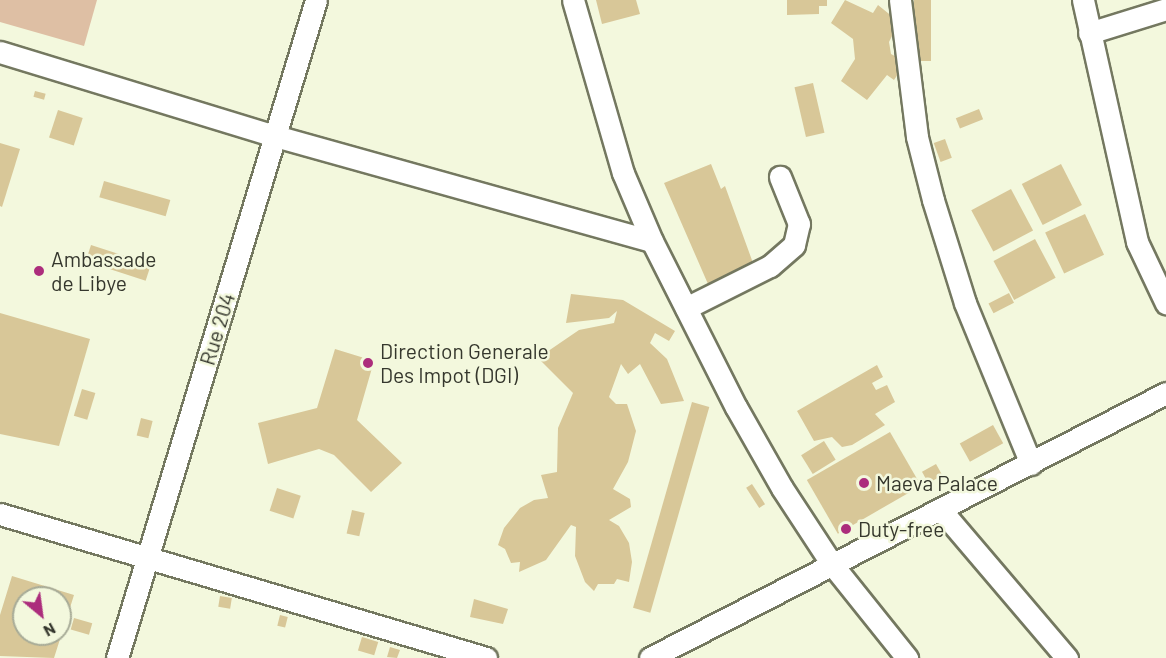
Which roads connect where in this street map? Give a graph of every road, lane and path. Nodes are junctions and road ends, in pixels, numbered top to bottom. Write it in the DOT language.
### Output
graph roads {
  1 [pos="316,0"];
  2 [pos="573,0"];
  3 [pos="900,0"];
  4 [pos="1083,0"];
  5 [pos="1166,9"];
  6 [pos="1089,33"];
  7 [pos="0,52"];
  8 [pos="275,136"];
  9 [pos="780,177"];
  10 [pos="652,241"];
  11 [pos="1166,303"];
  12 [pos="686,308"];
  13 [pos="1166,393"];
  14 [pos="1031,464"];
  15 [pos="940,509"];
  16 [pos="0,514"];
  17 [pos="147,559"];
  18 [pos="831,563"];
  19 [pos="117,658"];
  20 [pos="486,658"];
  21 [pos="650,658"];
  22 [pos="908,658"];
  23 [pos="1067,658"];
  1 -- 8 [label="street, Rue 204"];
  2 -- 10 [label="street"];
  3 -- 14 [label="street"];
  4 -- 6 [label="street"];
  5 -- 6 [label="street"];
  6 -- 11 [label="street"];
  7 -- 8 [label="street"];
  8 -- 10 [label="street"];
  8 -- 17 [label="street, Rue 204"];
  9 -- 12 [label="street"];
  10 -- 12 [label="street"];
  12 -- 18 [label="street"];
  13 -- 14 [label="street"];
  14 -- 15 [label="street"];
  15 -- 18 [label="street"];
  15 -- 23 [label="street"];
  16 -- 17 [label="street"];
  17 -- 19 [label="street, Rue 204"];
  17 -- 20 [label="street"];
  18 -- 21 [label="street"];
  18 -- 22 [label="street"];
}
